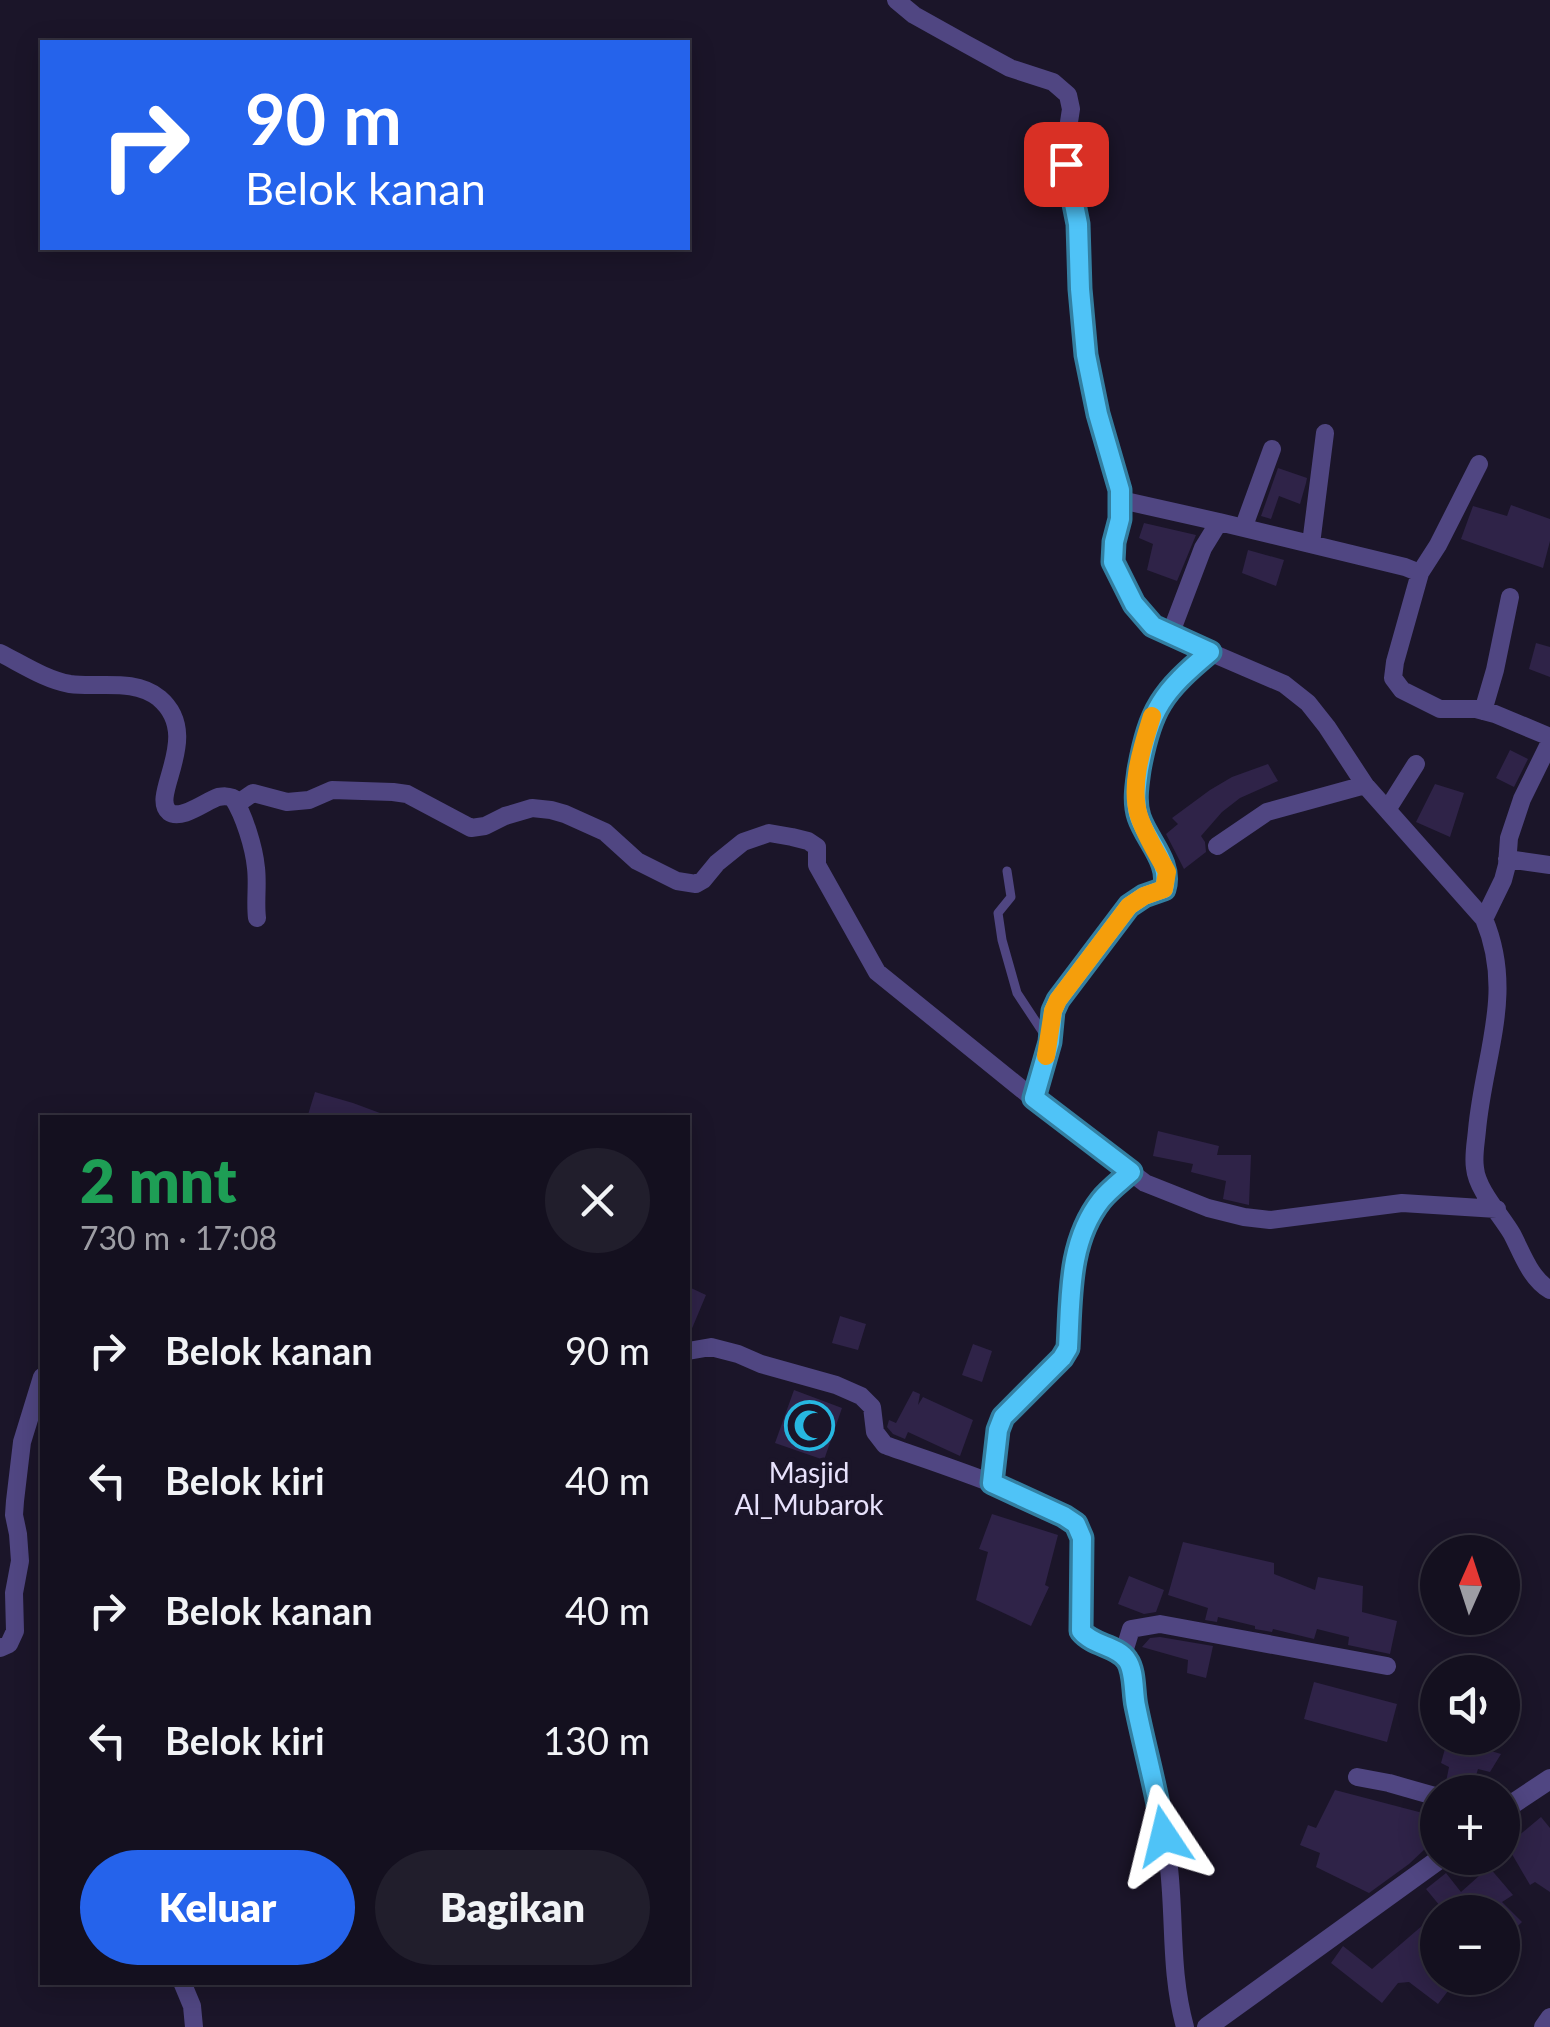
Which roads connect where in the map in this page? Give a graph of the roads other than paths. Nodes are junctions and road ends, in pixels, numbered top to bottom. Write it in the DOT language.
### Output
graph roads {
  1 [pos="896,0"];
  2 [pos="1325,433"];
  3 [pos="1272,449"];
  4 [pos="1479,464"];
  5 [pos="1120,500"];
  6 [pos="1219,522"];
  7 [pos="1244,526"];
  8 [pos="1312,544"];
  9 [pos="1420,573"];
  10 [pos="1510,597"];
  11 [pos="1170,635"];
  12 [pos="1210,652"];
  13 [pos="0,653"];
  14 [pos="1483,711"];
  15 [pos="1550,739"];
  16 [pos="1416,764"];
  17 [pos="1365,785"];
  18 [pos="237,804"];
  19 [pos="1387,810"];
  20 [pos="1216,846"];
  21 [pos="1507,858"];
  22 [pos="1550,865"];
  23 [pos="1007,871"];
  24 [pos="257,918"];
  25 [pos="1484,918"];
  26 [pos="1050,1042"];
  27 [pos="1034,1098"];
  28 [pos="1131,1172"];
  29 [pos="1497,1209"];
  30 [pos="1550,1290"];
  31 [pos="690,1351"];
  32 [pos="40,1384"];
  33 [pos="992,1483"];
  34 [pos="0,1648"];
  35 [pos="1123,1655"];
  36 [pos="1387,1666"];
  37 [pos="1358,1777"];
  38 [pos="1550,1778"];
  39 [pos="1420,1791"];
  40 [pos="1520,1799"];
  41 [pos="1420,1874"];
  42 [pos="183,1985"];
  43 [pos="1550,2017"];
  44 [pos="194,2027"];
  45 [pos="1185,2027"];
  46 [pos="1207,2027"];
  47 [pos="1542,2027"];
  1 -- 5 [label="street"];
  2 -- 8 [label="street"];
  3 -- 7 [label="street"];
  4 -- 9 [label="street"];
  5 -- 6 [label="street"];
  5 -- 11 [label="street"];
  6 -- 7 [label="street"];
  6 -- 11 [label="street"];
  7 -- 8 [label="street"];
  8 -- 9 [label="street"];
  9 -- 14 [label="street"];
  10 -- 14 [label="street"];
  11 -- 12 [label="street"];
  12 -- 17 [label="street"];
  12 -- 26 [label="street"];
  13 -- 18 [label="street"];
  14 -- 15 [label="street"];
  15 -- 21 [label="street"];
  16 -- 19 [label="street"];
  17 -- 19 [label="street"];
  17 -- 20 [label="street"];
  18 -- 24 [label="street"];
  18 -- 27 [label="street"];
  19 -- 25 [label="street"];
  21 -- 22 [label="street"];
  21 -- 25 [label="street"];
  23 -- 26 [label="lane"];
  25 -- 29 [label="street"];
  26 -- 27 [label="street"];
  27 -- 28 [label="street"];
  28 -- 29 [label="street"];
  28 -- 33 [label="street"];
  29 -- 30 [label="street"];
  31 -- 33 [label="street"];
  32 -- 34 [label="street"];
  33 -- 35 [label="street"];
  35 -- 36 [label="street"];
  35 -- 45 [label="street"];
  37 -- 39 [label="street"];
  38 -- 40 [label="street"];
  41 -- 46 [label="street"];
  42 -- 44 [label="street"];
  43 -- 47 [label="street"];
}
